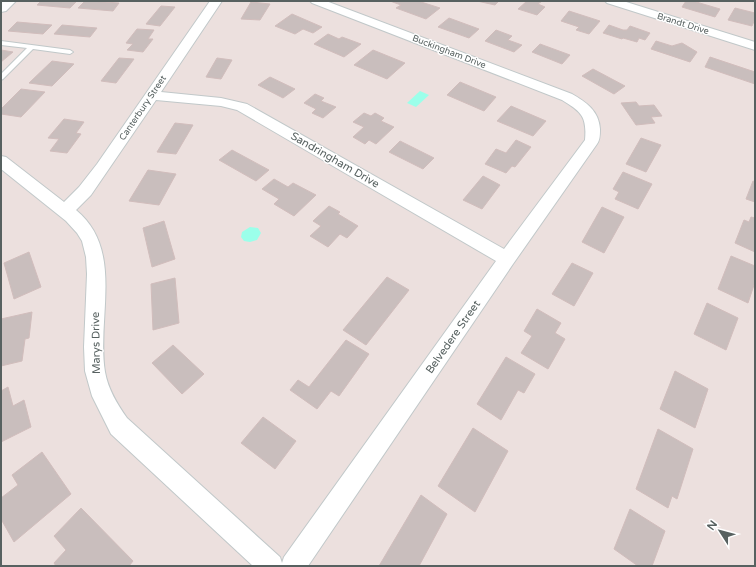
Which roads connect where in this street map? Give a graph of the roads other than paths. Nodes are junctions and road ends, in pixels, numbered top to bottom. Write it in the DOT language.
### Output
graph roads {
  1 [pos="8,1"];
  2 [pos="216,1"];
  3 [pos="316,1"];
  4 [pos="610,1"];
  5 [pos="1,8"];
  6 [pos="1,43"];
  7 [pos="755,46"];
  8 [pos="32,47"];
  9 [pos="70,52"];
  10 [pos="1,78"];
  11 [pos="152,95"];
  12 [pos="581,106"];
  13 [pos="1,161"];
  14 [pos="65,211"];
  15 [pos="507,259"];
  16 [pos="271,566"];
  17 [pos="293,566"];
  1 -- 5 [label="street"];
  2 -- 11 [label="street, Canterbury Street"];
  3 -- 12 [label="street, Buckingham Drive"];
  4 -- 7 [label="street, Brandt Drive"];
  6 -- 8 [label="lane"];
  8 -- 9 [label="lane"];
  8 -- 10 [label="lane"];
  11 -- 14 [label="street, Canterbury Street"];
  11 -- 15 [label="street, Sandringham Drive"];
  12 -- 15 [label="street, Belvedere Street"];
  13 -- 14 [label="street, Marys Drive"];
  14 -- 16 [label="street, Marys Drive"];
  15 -- 17 [label="street, Belvedere Street"];
}
